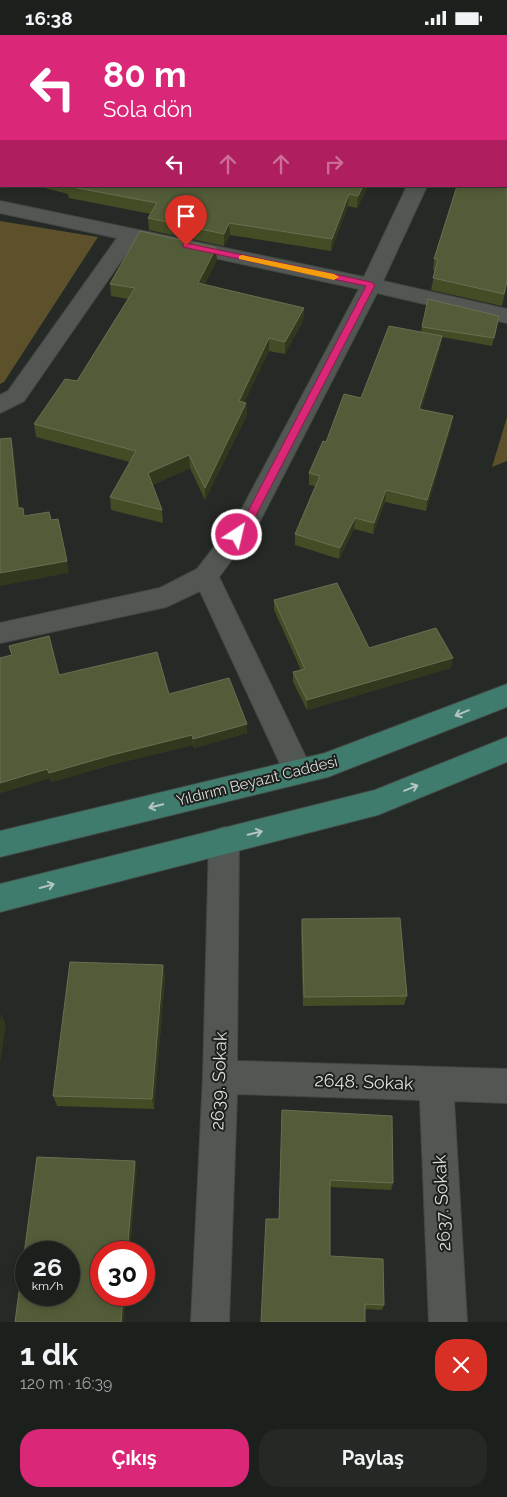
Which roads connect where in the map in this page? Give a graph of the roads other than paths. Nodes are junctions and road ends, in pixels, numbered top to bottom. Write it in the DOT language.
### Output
graph roads {
  1 [pos="417,187"];
  2 [pos="0,207"];
  3 [pos="130,234"];
  4 [pos="371,285"];
  5 [pos="507,316"];
  6 [pos="0,405"];
  7 [pos="206,576"];
  8 [pos="0,633"];
  9 [pos="507,695"];
  10 [pos="507,749"];
  11 [pos="298,772"];
  12 [pos="224,840"];
  13 [pos="0,844"];
  14 [pos="0,898"];
  15 [pos="220,1077"];
  16 [pos="436,1084"];
  17 [pos="507,1086"];
  18 [pos="210,1322"];
  19 [pos="448,1322"];
  1 -- 4 [label="street"];
  2 -- 3 [label="street"];
  3 -- 4 [label="street"];
  3 -- 6 [label="street"];
  4 -- 5 [label="street"];
  4 -- 7 [label="street"];
  7 -- 8 [label="street"];
  7 -- 11 [label="street"];
  9 -- 11 [label="main road, Yıldırım Beyazıt Caddesi, one-way"];
  12 -- 10 [label="main road, one-way"];
  11 -- 13 [label="main road, Yıldırım Beyazıt Caddesi, one-way"];
  14 -- 12 [label="main road, one-way"];
  12 -- 15 [label="street, 2639. Sokak"];
  15 -- 16 [label="street, 2648. Sokak"];
  15 -- 18 [label="street, 2639. Sokak"];
  16 -- 17 [label="street, 2648. Sokak"];
  16 -- 19 [label="street, 2637. Sokak"];
}
